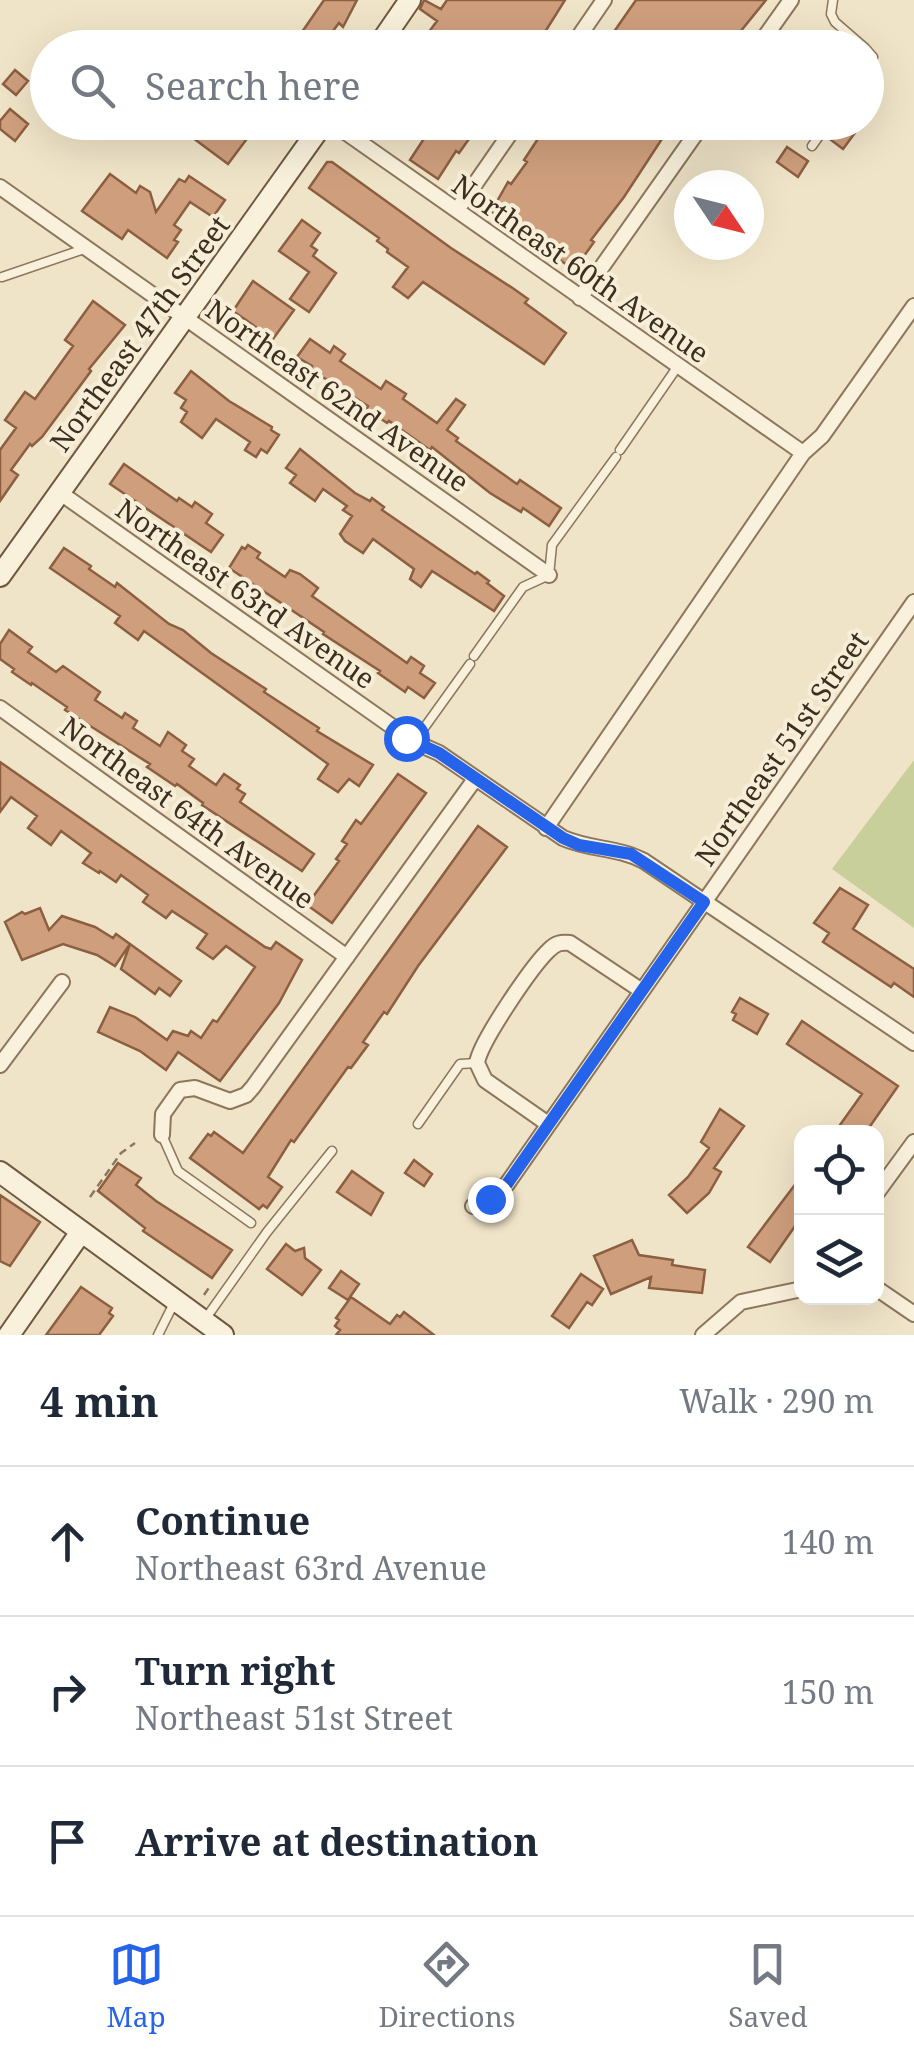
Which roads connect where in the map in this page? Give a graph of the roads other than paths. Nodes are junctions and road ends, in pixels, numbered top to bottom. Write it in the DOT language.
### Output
graph roads {
  1 [pos="410,0"];
  2 [pos="604,0"];
  3 [pos="791,0"];
  4 [pos="834,0"];
  5 [pos="389,30"];
  6 [pos="583,30"];
  7 [pos="770,30"];
  8 [pos="845,30"];
  9 [pos="315,140"];
  10 [pos="354,140"];
  11 [pos="506,140"];
  12 [pos="691,140"];
  13 [pos="816,140"];
  14 [pos="812,146"];
  15 [pos="0,187"];
  16 [pos="457,210"];
  17 [pos="87,248"];
  18 [pos="2,278"];
  19 [pos="580,298"];
  20 [pos="914,306"];
  21 [pos="184,316"];
  22 [pos="678,366"];
  23 [pos="804,454"];
  24 [pos="60,492"];
  25 [pos="549,574"];
  26 [pos="0,576"];
  27 [pos="914,602"];
  28 [pos="0,708"];
  29 [pos="414,742"];
  30 [pos="475,778"];
  31 [pos="546,828"];
  32 [pos="704,902"];
  33 [pos="347,957"];
  34 [pos="62,982"];
  35 [pos="642,991"];
  36 [pos="914,1043"];
  37 [pos="477,1063"];
  38 [pos="0,1065"];
  39 [pos="418,1124"];
  40 [pos="548,1124"];
  41 [pos="162,1135"];
  42 [pos="914,1142"];
  43 [pos="332,1152"];
  44 [pos="0,1172"];
  45 [pos="884,1183"];
  46 [pos="473,1206"];
  47 [pos="252,1224"];
  48 [pos="81,1232"];
  49 [pos="794,1291"];
  50 [pos="884,1293"];
  51 [pos="175,1301"];
  52 [pos="914,1314"];
  53 [pos="204,1322"];
  54 [pos="158,1333"];
  55 [pos="9,1335"];
  56 [pos="223,1335"];
  57 [pos="703,1335"];
  1 -- 5 [label="street"];
  2 -- 6 [label="street"];
  3 -- 7 [label="street"];
  4 -- 8 [label="lane"];
  9 -- 21 [label="street, Northeast 47th Street"];
  10 -- 16 [label="street, Northeast 60th Avenue"];
  11 -- 16 [label="street"];
  12 -- 19 [label="street"];
  13 -- 14 [label="lane"];
  15 -- 17 [label="street, Northeast 62nd Avenue"];
  16 -- 19 [label="street, Northeast 60th Avenue"];
  17 -- 18 [label="lane"];
  17 -- 21 [label="street, Northeast 62nd Avenue"];
  19 -- 22 [label="street, Northeast 60th Avenue"];
  20 -- 23 [label="street"];
  21 -- 24 [label="street, Northeast 47th Street"];
  21 -- 25 [label="street, Northeast 62nd Avenue"];
  22 -- 23 [label="street, Northeast 60th Avenue"];
  22 -- 25 [label="lane"];
  23 -- 31 [label="street"];
  24 -- 26 [label="street, Northeast 47th Street"];
  24 -- 29 [label="street, Northeast 63rd Avenue"];
  25 -- 29 [label="lane"];
  27 -- 32 [label="street, Northeast 51st Street"];
  28 -- 33 [label="street, Northeast 64th Avenue"];
  29 -- 30 [label="street, Northeast 63rd Avenue"];
  30 -- 31 [label="street, Northeast 63rd Avenue"];
  30 -- 33 [label="street"];
  31 -- 32 [label="street, Northeast 63rd Avenue"];
  32 -- 35 [label="street, Northeast 51st Street"];
  32 -- 36 [label="street, Northeast 63rd Avenue"];
  33 -- 41 [label="street"];
  34 -- 38 [label="street"];
  35 -- 37 [label="street"];
  35 -- 40 [label="street, Northeast 51st Street"];
  37 -- 39 [label="lane"];
  37 -- 40 [label="street"];
  40 -- 46 [label="street, Northeast 51st Street"];
  41 -- 47 [label="lane"];
  42 -- 45 [label="street"];
  43 -- 53 [label="lane"];
  44 -- 48 [label="street"];
  48 -- 51 [label="street"];
  48 -- 55 [label="street"];
  49 -- 57 [label="street"];
  50 -- 52 [label="street"];
  51 -- 53 [label="street"];
  51 -- 54 [label="lane"];
  53 -- 56 [label="street"];
}
